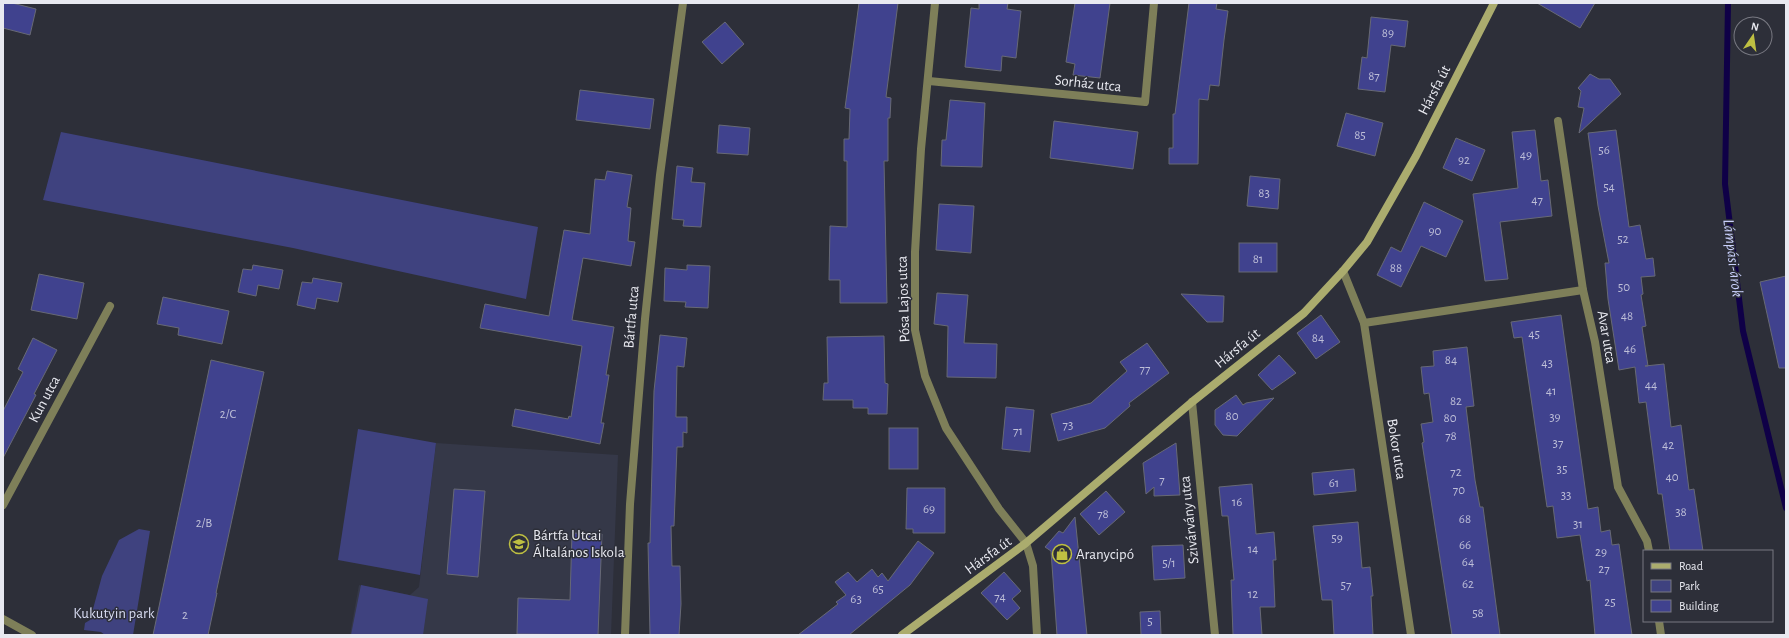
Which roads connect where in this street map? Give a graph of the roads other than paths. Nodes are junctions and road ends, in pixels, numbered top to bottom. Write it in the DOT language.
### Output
graph roads {
  1 [pos="683,3"];
  2 [pos="936,3"];
  3 [pos="1154,3"];
  4 [pos="1494,3"];
  5 [pos="928,81"];
  6 [pos="1558,121"];
  7 [pos="1343,271"];
  8 [pos="1584,290"];
  9 [pos="110,306"];
  10 [pos="1364,323"];
  11 [pos="1192,402"];
  12 [pos="3,505"];
  13 [pos="1026,543"];
  14 [pos="1649,550"];
  15 [pos="3,619"];
  16 [pos="1659,622"];
  17 [pos="32,635"];
  18 [pos="625,635"];
  19 [pos="902,635"];
  20 [pos="1037,635"];
  21 [pos="1215,635"];
  22 [pos="1411,635"];
  23 [pos="1661,635"];
  1 -- 18 [label="street, Bártfa utca"];
  2 -- 5 [label="street, Pósa Lajos utca"];
  3 -- 5 [label="street, Sorház utca"];
  4 -- 7 [label="street, Hársfa út"];
  5 -- 13 [label="street, Pósa Lajos utca"];
  6 -- 8 [label="street, Avar utca"];
  7 -- 10 [label="street, Bokor utca"];
  7 -- 11 [label="street, Hársfa út"];
  8 -- 10 [label="street"];
  8 -- 14 [label="street, Avar utca"];
  9 -- 12 [label="street, Kun utca"];
  10 -- 22 [label="street, Bokor utca"];
  11 -- 13 [label="street, Hársfa út"];
  11 -- 21 [label="street, Szivárvány utca"];
  13 -- 19 [label="street, Hársfa út"];
  13 -- 20 [label="street, Pósa Lajos utca"];
  15 -- 17 [label="street"];
  16 -- 23 [label="street"];
}
